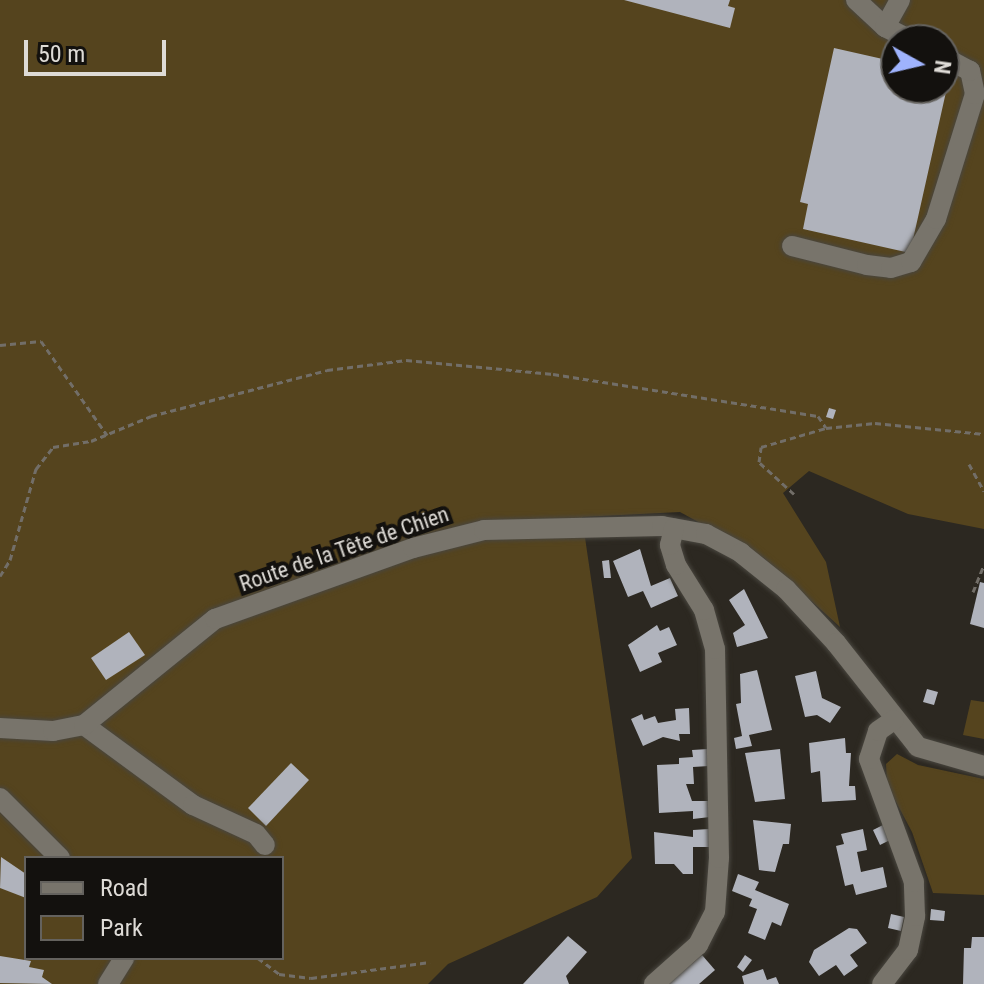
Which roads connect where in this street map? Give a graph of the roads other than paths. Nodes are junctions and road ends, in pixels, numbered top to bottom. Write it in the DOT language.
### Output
graph roads {
  1 [pos="856,0"];
  2 [pos="900,0"];
  3 [pos="882,24"];
  4 [pos="887,24"];
  5 [pos="960,66"];
  6 [pos="792,246"];
  7 [pos="674,528"];
  8 [pos="894,720"];
  9 [pos="84,725"];
  10 [pos="0,728"];
  11 [pos="984,766"];
  12 [pos="0,798"];
  13 [pos="265,845"];
  14 [pos="58,856"];
  15 [pos="123,960"];
  16 [pos="108,984"];
  17 [pos="654,984"];
  18 [pos="882,984"];
  1 -- 3 [label="street"];
  2 -- 4 [label="street"];
  5 -- 6 [label="street"];
  7 -- 8 [label="street, Route de la Tête de Chien"];
  7 -- 9 [label="street, Route de la Tête de Chien"];
  7 -- 17 [label="street"];
  8 -- 11 [label="street, Route de la Tête de Chien"];
  8 -- 18 [label="street"];
  9 -- 10 [label="street"];
  9 -- 13 [label="street"];
  12 -- 14 [label="street"];
  15 -- 16 [label="street"];
}
